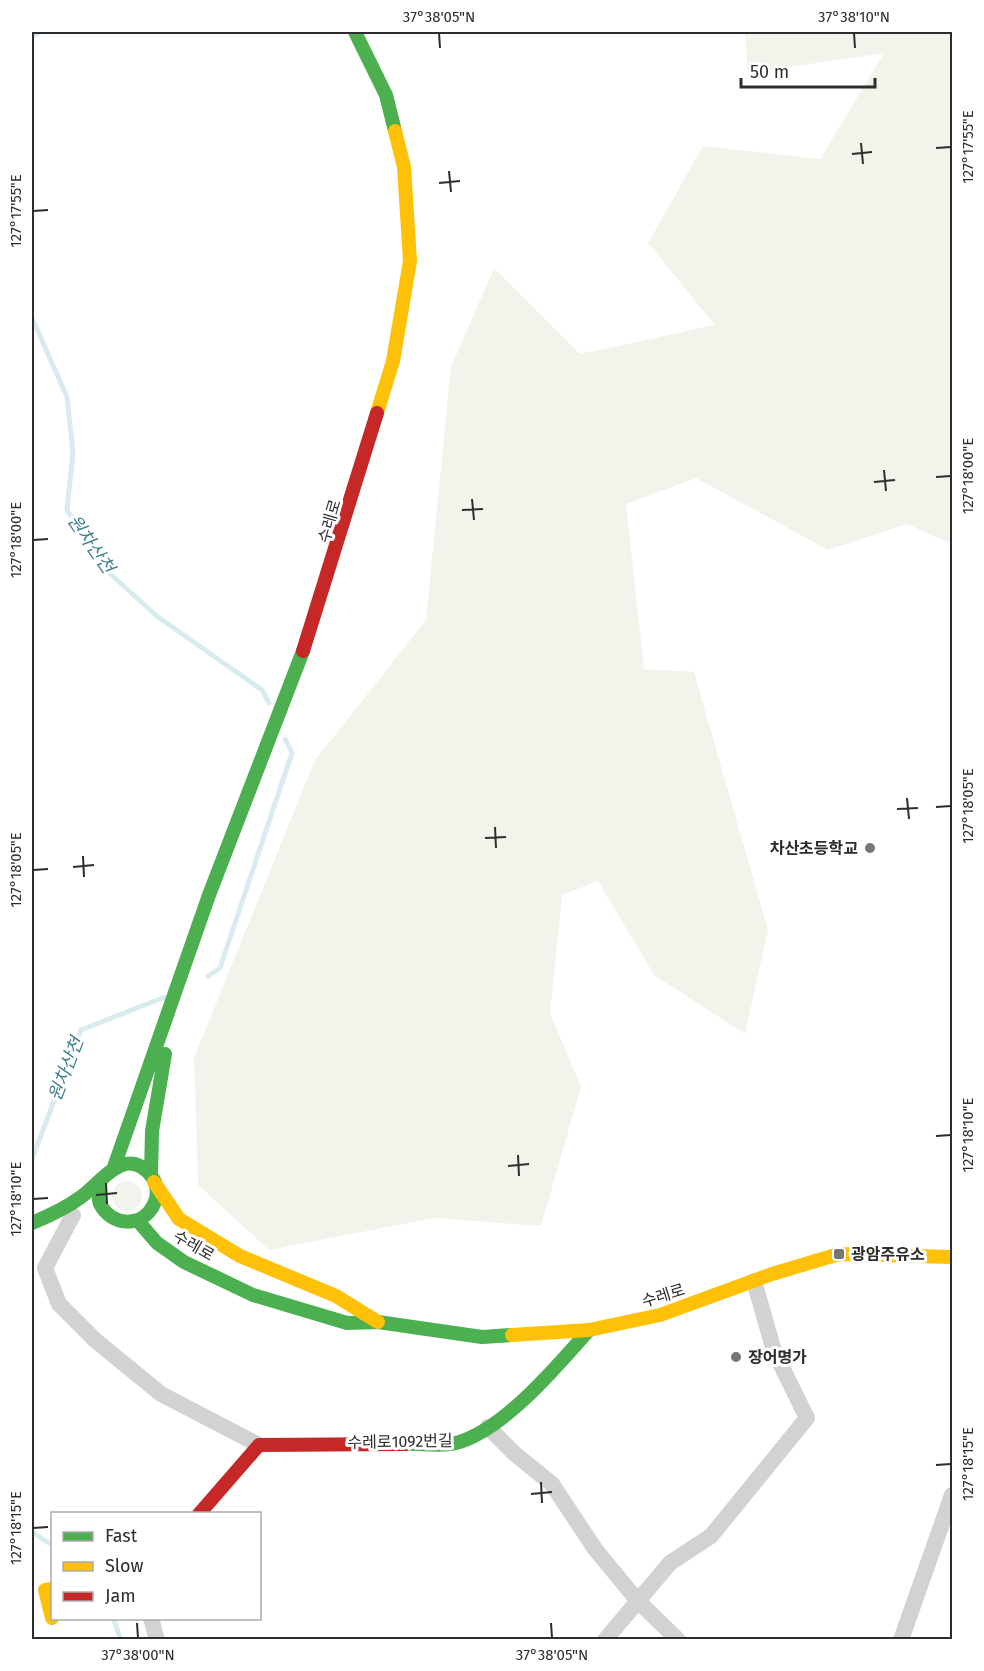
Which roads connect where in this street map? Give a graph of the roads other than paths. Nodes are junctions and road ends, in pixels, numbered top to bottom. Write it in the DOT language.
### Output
graph roads {
  1 [pos="355,32"];
  2 [pos="172,1007"];
  3 [pos="114,1167"];
  4 [pos="153,1179"];
  5 [pos="100,1181"];
  6 [pos="83,1215"];
  7 [pos="111,1219"];
  8 [pos="138,1221"];
  9 [pos="36,1222"];
  10 [pos="952,1257"];
  11 [pos="754,1281"];
  12 [pos="378,1322"];
  13 [pos="589,1330"];
  14 [pos="488,1427"];
  15 [pos="259,1445"];
  16 [pos="952,1495"];
  17 [pos="201,1512"];
  18 [pos="40,1589"];
  19 [pos="637,1600"];
  20 [pos="51,1615"];
  21 [pos="152,1620"];
  22 [pos="157,1640"];
  23 [pos="605,1640"];
  24 [pos="678,1640"];
  25 [pos="900,1640"];
  1 -- 2 [label="main road, 수레로"];
  2 -- 3 [label="main road, 수레로"];
  2 -- 4 [label="main road, 수레로"];
  3 -- 4 [label="main road"];
  3 -- 5 [label="main road"];
  4 -- 8 [label="main road"];
  4 -- 12 [label="main road, 수레로"];
  5 -- 7 [label="main road"];
  5 -- 9 [label="main road"];
  6 -- 7 [label="main road"];
  6 -- 9 [label="main road"];
  6 -- 15 [label="street"];
  7 -- 8 [label="main road"];
  8 -- 12 [label="main road, 수레로"];
  10 -- 11 [label="main road, 수레로"];
  11 -- 13 [label="main road, 수레로"];
  11 -- 19 [label="street"];
  12 -- 13 [label="main road, 수레로"];
  13 -- 14 [label="main road, 수레로1092번길"];
  14 -- 15 [label="main road, 수레로1092번길"];
  14 -- 19 [label="street"];
  15 -- 17 [label="main road"];
  16 -- 25 [label="street"];
  18 -- 20 [label="main road"];
  19 -- 23 [label="street"];
  19 -- 24 [label="street"];
  21 -- 22 [label="street"];
}
